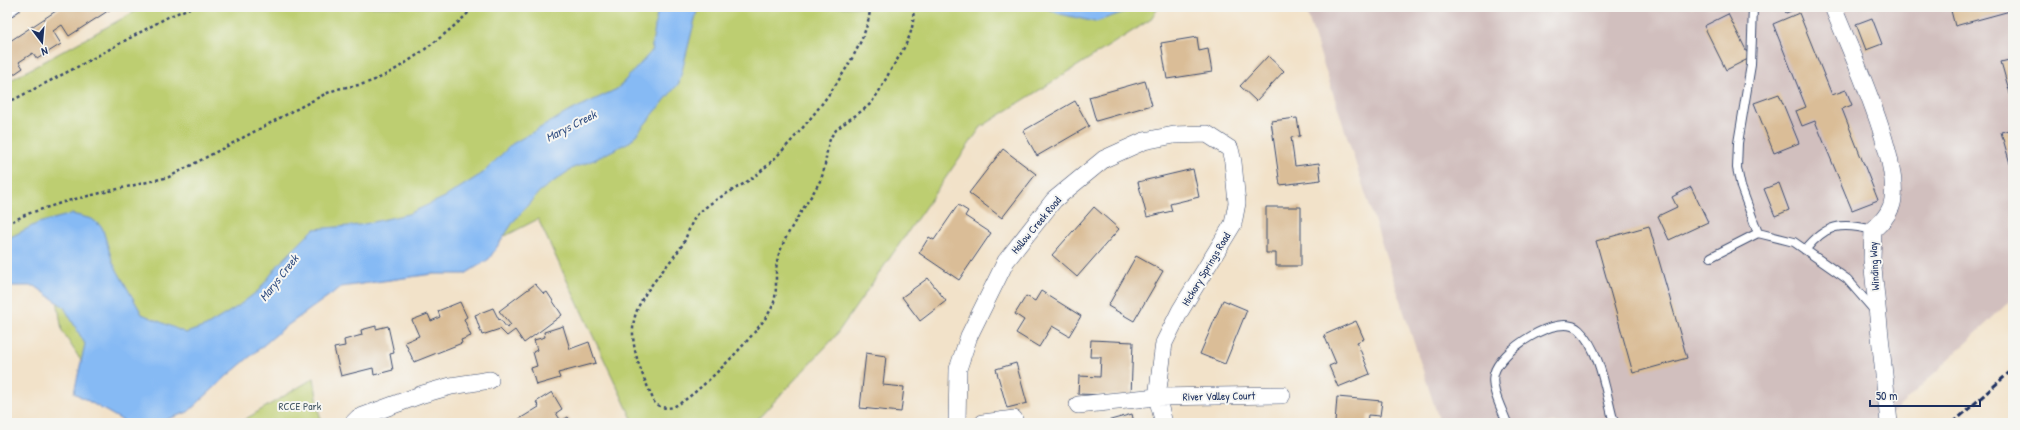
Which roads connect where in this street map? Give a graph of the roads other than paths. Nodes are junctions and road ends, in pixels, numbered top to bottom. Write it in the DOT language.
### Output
graph roads {
  1 [pos="17,7"];
  2 [pos="1753,7"];
  3 [pos="1833,7"];
  4 [pos="7,14"];
  5 [pos="1221,143"];
  6 [pos="1873,230"];
  7 [pos="1758,233"];
  8 [pos="1805,250"];
  9 [pos="1711,257"];
  10 [pos="1878,314"];
  11 [pos="490,380"];
  12 [pos="1282,395"];
  13 [pos="1157,397"];
  14 [pos="1078,405"];
  15 [pos="1014,419"];
  16 [pos="352,423"];
  17 [pos="957,423"];
  18 [pos="983,423"];
  19 [pos="1164,423"];
  20 [pos="1507,423"];
  21 [pos="1614,423"];
  22 [pos="1888,423"];
  1 -- 4 [label="lane"];
  2 -- 7 [label="lane"];
  3 -- 6 [label="street, Winding Way"];
  5 -- 13 [label="street, Hickory Springs Road"];
  5 -- 17 [label="street, Hollow Creek Road"];
  6 -- 8 [label="lane"];
  6 -- 10 [label="street, Winding Way"];
  7 -- 8 [label="lane"];
  7 -- 9 [label="lane"];
  8 -- 10 [label="lane"];
  10 -- 22 [label="street, Winding Way"];
  11 -- 16 [label="street"];
  12 -- 13 [label="street, River Valley Court"];
  13 -- 14 [label="street"];
  13 -- 19 [label="street, Hickory Springs Road"];
  15 -- 18 [label="street"];
  20 -- 21 [label="lane"];
}
